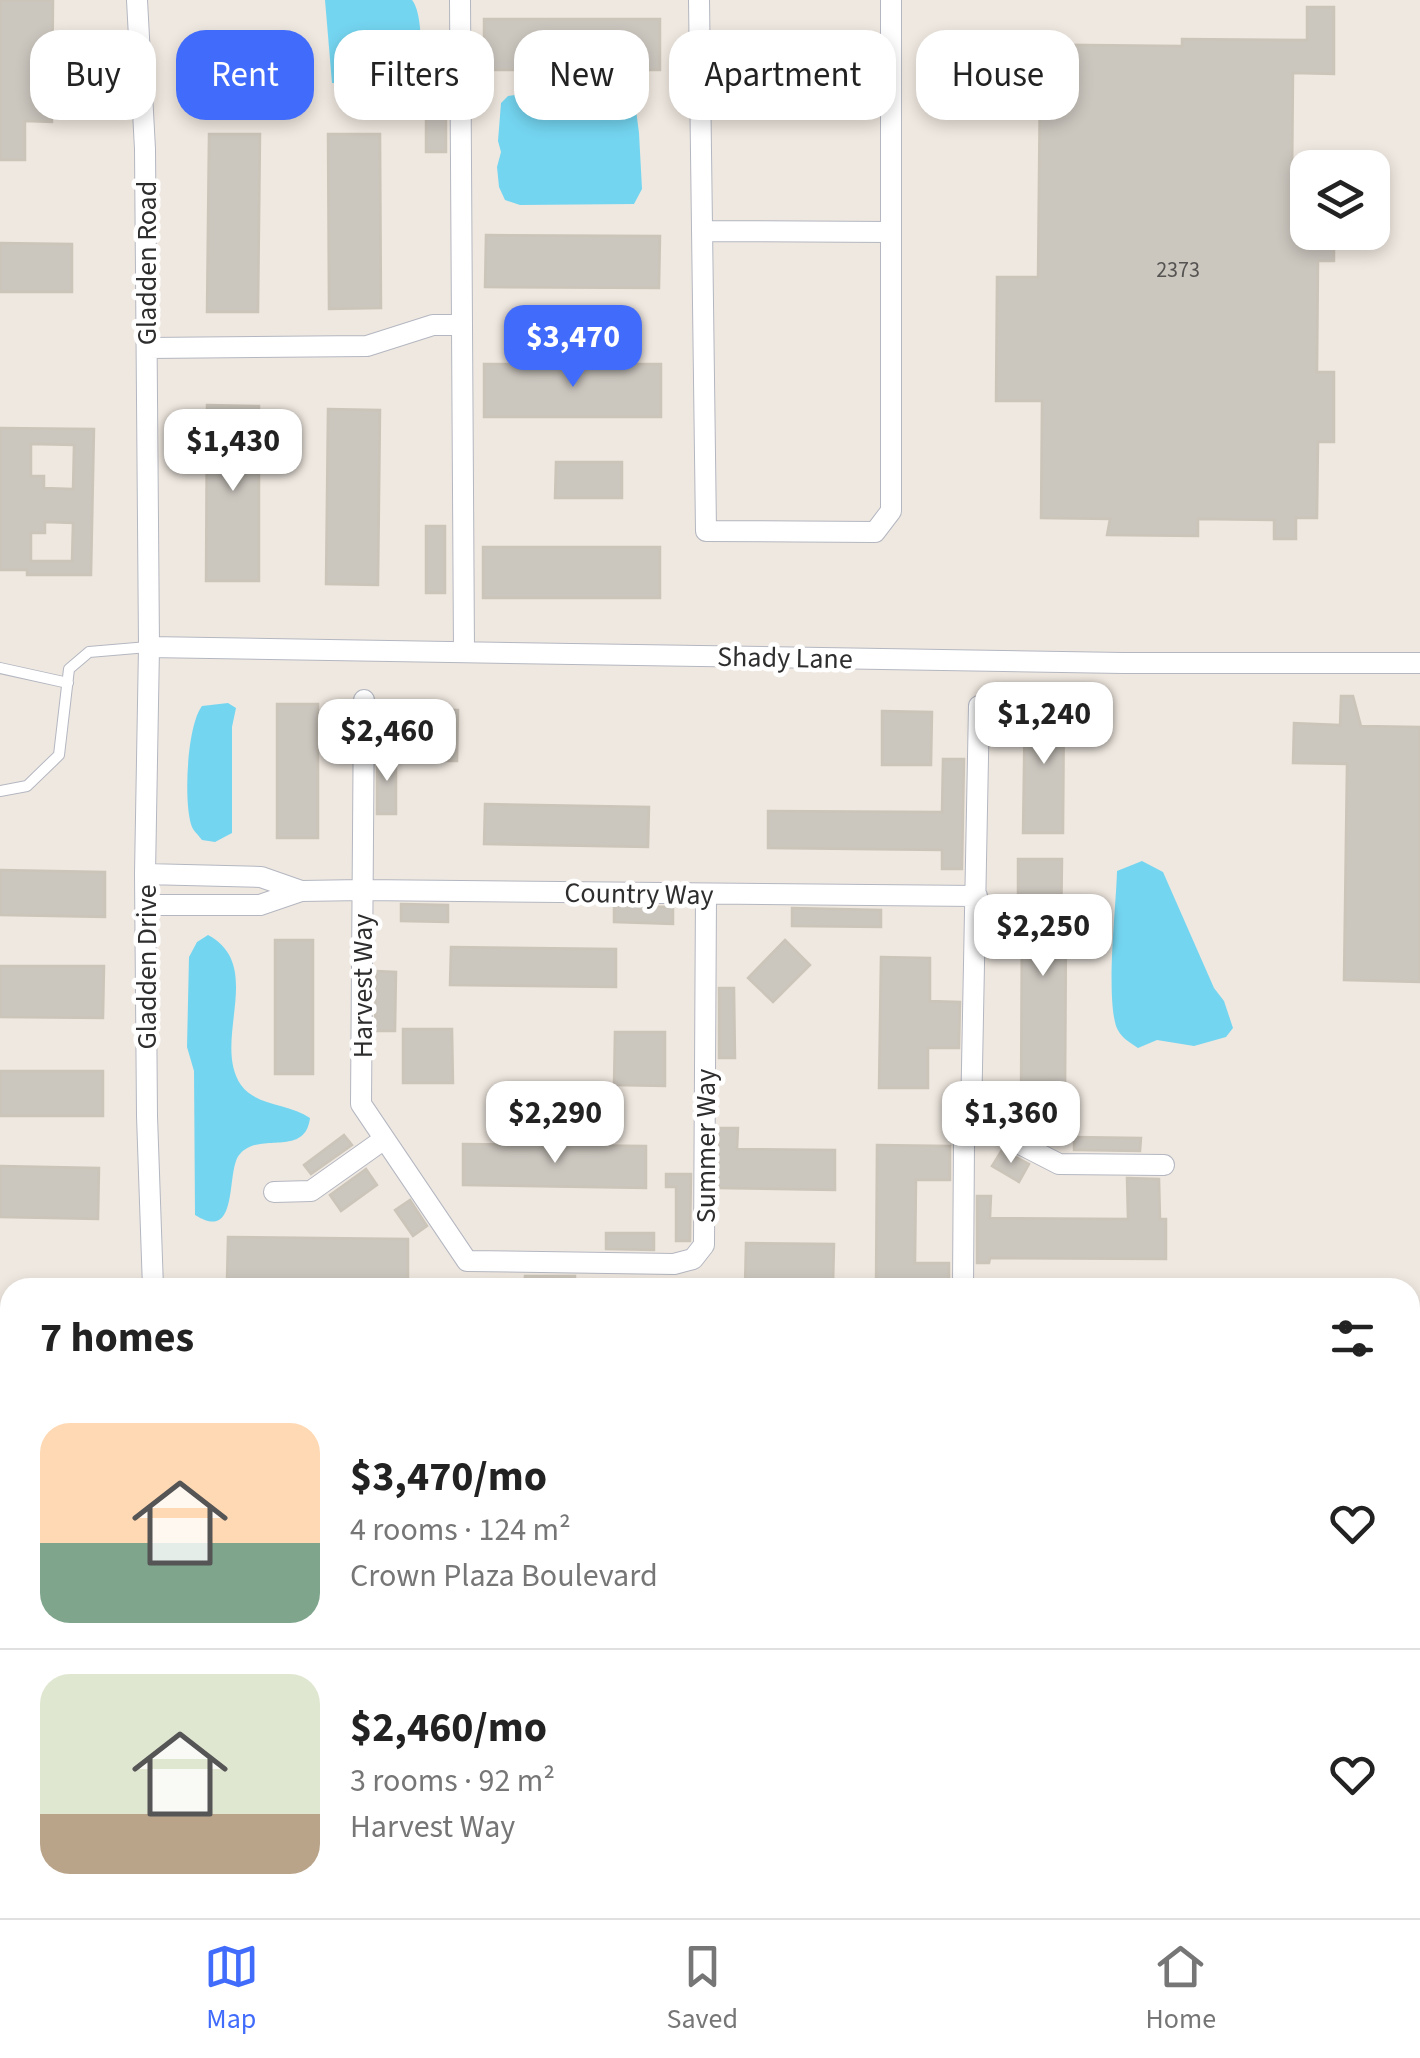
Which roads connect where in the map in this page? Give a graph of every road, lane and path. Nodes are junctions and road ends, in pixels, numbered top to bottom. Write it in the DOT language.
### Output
graph roads {
  1 [pos="137,0"];
  2 [pos="460,0"];
  3 [pos="699,0"];
  4 [pos="891,0"];
  5 [pos="700,30"];
  6 [pos="891,30"];
  7 [pos="701,120"];
  8 [pos="891,120"];
  9 [pos="702,231"];
  10 [pos="891,232"];
  11 [pos="462,325"];
  12 [pos="146,348"];
  13 [pos="149,646"];
  14 [pos="464,652"];
  15 [pos="1420,663"];
  16 [pos="0,668"];
  17 [pos="68,683"];
  18 [pos="364,700"];
  19 [pos="979,706"];
  20 [pos="0,791"];
  21 [pos="145,874"];
  22 [pos="362,890"];
  23 [pos="300,891"];
  24 [pos="706,894"];
  25 [pos="977,896"];
  26 [pos="146,904"];
  27 [pos="971,1120"];
  28 [pos="382,1140"];
  29 [pos="1164,1165"];
  30 [pos="274,1192"];
  31 [pos="153,1278"];
  32 [pos="962,1278"];
  1 -- 12 [label="street, Gladden Road"];
  2 -- 11 [label="street"];
  3 -- 5 [label="street"];
  4 -- 6 [label="street"];
  7 -- 9 [label="street"];
  8 -- 10 [label="street"];
  9 -- 10 [label="street"];
  9 -- 10 [label="street"];
  11 -- 12 [label="street"];
  11 -- 14 [label="street"];
  12 -- 13 [label="street, Gladden Road"];
  13 -- 14 [label="street, Shady Lane"];
  13 -- 17 [label="lane"];
  13 -- 21 [label="street, Gladden Drive"];
  14 -- 15 [label="street, Shady Lane"];
  16 -- 17 [label="lane"];
  17 -- 20 [label="lane"];
  18 -- 22 [label="street, Harvest Way"];
  19 -- 25 [label="street"];
  21 -- 23 [label="street"];
  21 -- 26 [label="street, Gladden Drive"];
  22 -- 23 [label="street, Country Way"];
  22 -- 24 [label="street, Country Way"];
  22 -- 28 [label="street, Harvest Way"];
  23 -- 26 [label="street"];
  24 -- 25 [label="street, Country Way"];
  24 -- 28 [label="street, Summer Way"];
  25 -- 27 [label="street"];
  26 -- 31 [label="street, Gladden Drive"];
  27 -- 29 [label="street"];
  27 -- 32 [label="street"];
  28 -- 30 [label="street"];
}
